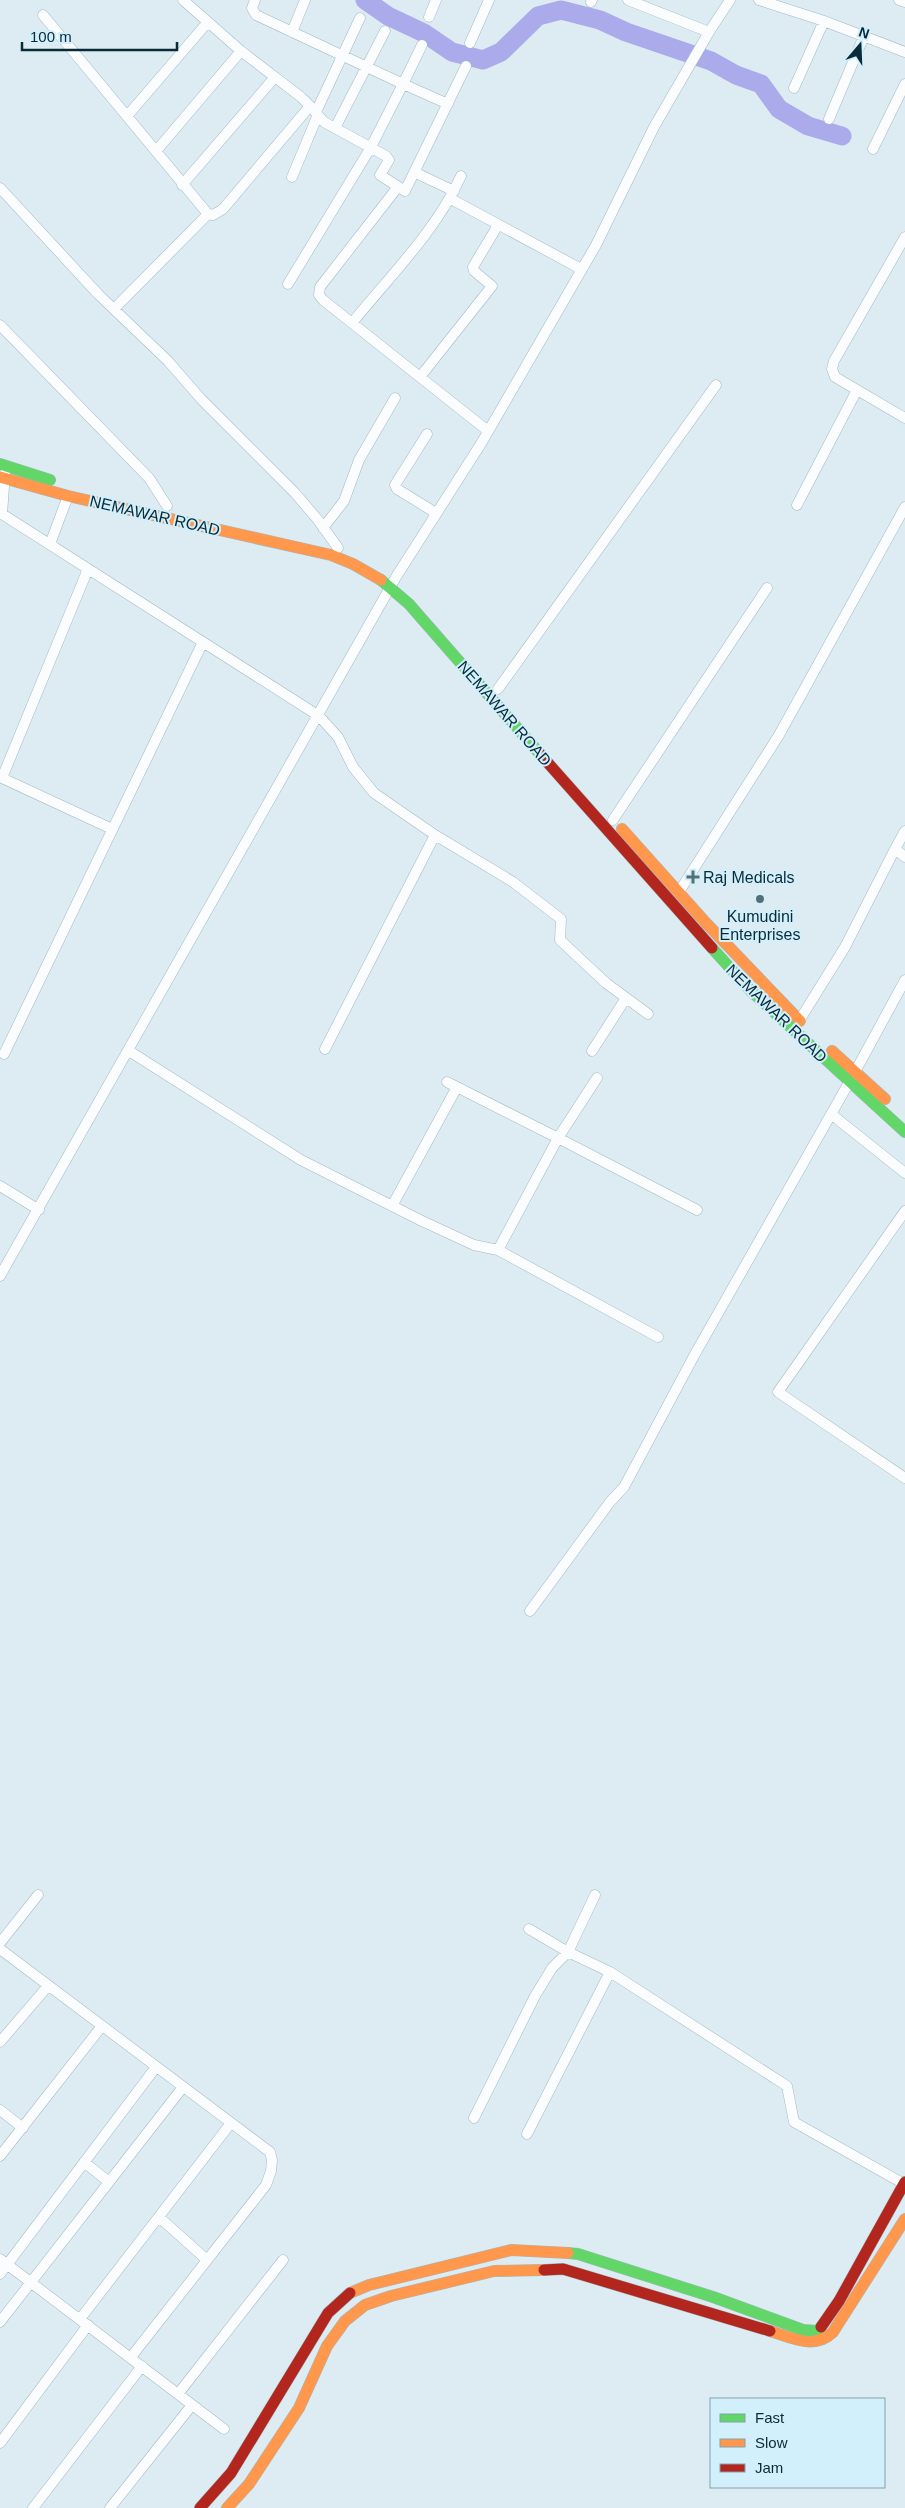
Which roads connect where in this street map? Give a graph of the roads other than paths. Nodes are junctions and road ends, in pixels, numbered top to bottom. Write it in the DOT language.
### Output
graph roads {
  1 [pos="183,0"];
  2 [pos="255,0"];
  3 [pos="305,0"];
  4 [pos="436,0"];
  5 [pos="489,0"];
  6 [pos="628,0"];
  7 [pos="730,0"];
  8 [pos="759,0"];
  9 [pos="899,0"];
  10 [pos="905,2"];
  11 [pos="43,15"];
  12 [pos="429,17"];
  13 [pos="360,18"];
  14 [pos="824,21"];
  15 [pos="207,23"];
  16 [pos="385,31"];
  17 [pos="292,32"];
  18 [pos="709,32"];
  19 [pos="864,36"];
  20 [pos="470,43"];
  21 [pos="422,45"];
  22 [pos="241,51"];
  23 [pos="905,52"];
  24 [pos="343,55"];
  25 [pos="466,66"];
  26 [pos="369,67"];
  27 [pos="275,77"];
  28 [pos="402,84"];
  29 [pos="905,84"];
  30 [pos="794,88"];
  31 [pos="448,104"];
  32 [pos="314,112"];
  33 [pos="128,115"];
  34 [pos="829,119"];
  35 [pos="335,128"];
  36 [pos="371,147"];
  37 [pos="873,149"];
  38 [pos="157,150"];
  39 [pos="416,173"];
  40 [pos="461,176"];
  41 [pos="292,177"];
  42 [pos="182,185"];
  43 [pos="0,188"];
  44 [pos="397,188"];
  45 [pos="453,195"];
  46 [pos="208,214"];
  47 [pos="498,225"];
  48 [pos="905,237"];
  49 [pos="581,269"];
  50 [pos="288,284"];
  51 [pos="114,309"];
  52 [pos="352,323"];
  53 [pos="0,325"];
  54 [pos="420,377"];
  55 [pos="716,384"];
  56 [pos="857,390"];
  57 [pos="395,398"];
  58 [pos="905,418"];
  59 [pos="488,431"];
  60 [pos="427,434"];
  61 [pos="3,465"];
  62 [pos="2,478"];
  63 [pos="103,492"];
  64 [pos="68,496"];
  65 [pos="150,502"];
  66 [pos="797,505"];
  67 [pos="167,506"];
  68 [pos="905,507"];
  69 [pos="436,513"];
  70 [pos="1,515"];
  71 [pos="324,528"];
  72 [pos="50,544"];
  73 [pos="338,548"];
  74 [pos="88,569"];
  75 [pos="394,582"];
  76 [pos="767,588"];
  77 [pos="448,640"];
  78 [pos="203,642"];
  79 [pos="498,689"];
  80 [pos="319,716"];
  81 [pos="1,779"];
  82 [pos="614,820"];
  83 [pos="112,829"];
  84 [pos="905,831"];
  85 [pos="435,835"];
  86 [pos="895,849"];
  87 [pos="905,857"];
  88 [pos="679,892"];
  89 [pos="702,918"];
  90 [pos="693,928"];
  91 [pos="905,980"];
  92 [pos="626,998"];
  93 [pos="648,1014"];
  94 [pos="799,1021"];
  95 [pos="0,1036"];
  96 [pos="10,1040"];
  97 [pos="325,1049"];
  98 [pos="129,1051"];
  99 [pos="592,1051"];
  100 [pos="4,1054"];
  101 [pos="855,1072"];
  102 [pos="597,1078"];
  103 [pos="447,1082"];
  104 [pos="849,1083"];
  105 [pos="457,1087"];
  106 [pos="831,1114"];
  107 [pos="905,1117"];
  108 [pos="905,1132"];
  109 [pos="558,1138"];
  110 [pos="905,1174"];
  111 [pos="0,1186"];
  112 [pos="392,1206"];
  113 [pos="39,1210"];
  114 [pos="697,1210"];
  115 [pos="905,1211"];
  116 [pos="498,1250"];
  117 [pos="0,1276"];
  118 [pos="658,1337"];
  119 [pos="905,1478"];
  120 [pos="530,1611"];
  121 [pos="38,1895"];
  122 [pos="596,1895"];
  123 [pos="529,1929"];
  124 [pos="0,1943"];
  125 [pos="0,1949"];
  126 [pos="568,1952"];
  127 [pos="610,1972"];
  128 [pos="48,1986"];
  129 [pos="102,2026"];
  130 [pos="0,2042"];
  131 [pos="156,2067"];
  132 [pos="183,2087"];
  133 [pos="0,2110"];
  134 [pos="474,2118"];
  135 [pos="231,2123"];
  136 [pos="23,2128"];
  137 [pos="527,2134"];
  138 [pos="0,2156"];
  139 [pos="84,2162"];
  140 [pos="109,2182"];
  141 [pos="905,2183"];
  142 [pos="159,2217"];
  143 [pos="905,2219"];
  144 [pos="207,2260"];
  145 [pos="283,2260"];
  146 [pos="4,2262"];
  147 [pos="0,2274"];
  148 [pos="30,2281"];
  149 [pos="0,2322"];
  150 [pos="84,2322"];
  151 [pos="131,2357"];
  152 [pos="142,2366"];
  153 [pos="178,2394"];
  154 [pos="192,2404"];
  155 [pos="224,2429"];
  156 [pos="0,2443"];
  157 [pos="33,2508"];
  158 [pos="110,2508"];
  159 [pos="200,2508"];
  160 [pos="227,2508"];
  1 -- 15 [label="street"];
  2 -- 17 [label="street"];
  3 -- 17 [label="street"];
  4 -- 12 [label="street"];
  5 -- 20 [label="street"];
  6 -- 18 [label="street"];
  7 -- 18 [label="street"];
  8 -- 14 [label="street"];
  9 -- 10 [label="street"];
  11 -- 33 [label="street"];
  13 -- 24 [label="street"];
  14 -- 19 [label="street"];
  14 -- 30 [label="street"];
  15 -- 22 [label="street"];
  15 -- 33 [label="street"];
  16 -- 26 [label="street"];
  17 -- 24 [label="street"];
  18 -- 49 [label="street"];
  19 -- 23 [label="street"];
  19 -- 34 [label="street"];
  21 -- 28 [label="street"];
  22 -- 27 [label="street"];
  22 -- 38 [label="street"];
  24 -- 26 [label="street"];
  24 -- 32 [label="street"];
  25 -- 31 [label="street"];
  26 -- 28 [label="street"];
  26 -- 35 [label="street"];
  27 -- 32 [label="street"];
  27 -- 42 [label="street"];
  28 -- 31 [label="street"];
  28 -- 36 [label="street"];
  29 -- 37 [label="street"];
  31 -- 39 [label="street"];
  32 -- 35 [label="street"];
  32 -- 41 [label="street"];
  32 -- 46 [label="street"];
  33 -- 38 [label="street"];
  35 -- 36 [label="street"];
  36 -- 44 [label="street"];
  36 -- 50 [label="street"];
  38 -- 42 [label="street"];
  39 -- 44 [label="street"];
  39 -- 45 [label="street"];
  40 -- 45 [label="street"];
  42 -- 46 [label="street"];
  43 -- 51 [label="street"];
  44 -- 52 [label="street"];
  45 -- 47 [label="street"];
  45 -- 52 [label="street"];
  46 -- 51 [label="street"];
  47 -- 49 [label="street"];
  47 -- 54 [label="street"];
  48 -- 56 [label="street"];
  49 -- 59 [label="street"];
  51 -- 71 [label="street"];
  52 -- 54 [label="street"];
  53 -- 67 [label="street"];
  54 -- 59 [label="street"];
  55 -- 79 [label="street"];
  56 -- 58 [label="street"];
  56 -- 66 [label="street"];
  57 -- 71 [label="street"];
  59 -- 69 [label="street"];
  60 -- 69 [label="street"];
  61 -- 62 [label="street"];
  61 -- 63 [label="main road, NEMAWAR ROAD"];
  62 -- 64 [label="main road, NEMAWAR ROAD"];
  62 -- 70 [label="street"];
  64 -- 72 [label="street"];
  64 -- 75 [label="main road, NEMAWAR ROAD"];
  65 -- 67 [label="main road, NEMAWAR ROAD"];
  67 -- 73 [label="main road, NEMAWAR ROAD"];
  68 -- 88 [label="street"];
  69 -- 75 [label="street"];
  70 -- 72 [label="street"];
  71 -- 73 [label="street"];
  72 -- 74 [label="street"];
  73 -- 75 [label="main road, NEMAWAR ROAD"];
  74 -- 78 [label="street"];
  74 -- 81 [label="street"];
  75 -- 77 [label="main road, NEMAWAR ROAD"];
  75 -- 80 [label="street"];
  76 -- 82 [label="street"];
  77 -- 79 [label="main road, NEMAWAR ROAD"];
  77 -- 90 [label="main road, NEMAWAR ROAD"];
  78 -- 80 [label="street"];
  78 -- 83 [label="street"];
  79 -- 82 [label="main road, NEMAWAR ROAD"];
  80 -- 85 [label="street"];
  80 -- 98 [label="street"];
  81 -- 83 [label="street"];
  82 -- 88 [label="main road, NEMAWAR ROAD"];
  83 -- 96 [label="street"];
  84 -- 86 [label="street"];
  85 -- 92 [label="street"];
  85 -- 97 [label="street"];
  86 -- 87 [label="street"];
  86 -- 94 [label="street"];
  88 -- 89 [label="main road, NEMAWAR ROAD"];
  89 -- 90 [label="main road"];
  89 -- 94 [label="main road, NEMAWAR ROAD"];
  90 -- 104 [label="main road, NEMAWAR ROAD"];
  91 -- 101 [label="street"];
  92 -- 93 [label="street"];
  92 -- 99 [label="street"];
  94 -- 101 [label="main road, NEMAWAR ROAD"];
  95 -- 96 [label="street"];
  96 -- 100 [label="street"];
  98 -- 112 [label="street"];
  98 -- 113 [label="street"];
  101 -- 104 [label="street"];
  101 -- 107 [label="main road, NEMAWAR ROAD"];
  102 -- 109 [label="street"];
  103 -- 105 [label="street"];
  104 -- 106 [label="street"];
  104 -- 108 [label="main road, NEMAWAR ROAD"];
  105 -- 109 [label="street"];
  105 -- 112 [label="street"];
  106 -- 110 [label="street"];
  106 -- 120 [label="street"];
  109 -- 114 [label="street"];
  109 -- 116 [label="street"];
  111 -- 113 [label="street"];
  112 -- 116 [label="street"];
  113 -- 117 [label="street"];
  115 -- 119 [label="street"];
  116 -- 118 [label="street"];
  121 -- 124 [label="street"];
  122 -- 126 [label="street"];
  123 -- 126 [label="street"];
  125 -- 128 [label="street"];
  126 -- 127 [label="street"];
  126 -- 134 [label="street"];
  127 -- 137 [label="street"];
  127 -- 141 [label="street"];
  128 -- 129 [label="street"];
  128 -- 130 [label="street"];
  129 -- 131 [label="street"];
  129 -- 136 [label="street"];
  131 -- 132 [label="street"];
  131 -- 139 [label="street"];
  132 -- 135 [label="street"];
  132 -- 140 [label="street"];
  133 -- 136 [label="street"];
  135 -- 142 [label="street"];
  135 -- 144 [label="street"];
  136 -- 138 [label="street"];
  139 -- 140 [label="street"];
  139 -- 146 [label="street"];
  140 -- 148 [label="street"];
  141 -- 159 [label="main road"];
  142 -- 144 [label="street"];
  142 -- 150 [label="street"];
  143 -- 160 [label="main road"];
  144 -- 151 [label="street"];
  145 -- 153 [label="street"];
  146 -- 147 [label="street"];
  146 -- 148 [label="street"];
  148 -- 149 [label="street"];
  148 -- 150 [label="street"];
  150 -- 151 [label="street"];
  150 -- 156 [label="street"];
  151 -- 152 [label="street"];
  152 -- 153 [label="street"];
  152 -- 157 [label="street"];
  153 -- 154 [label="street"];
  154 -- 155 [label="street"];
  154 -- 158 [label="street"];
}
